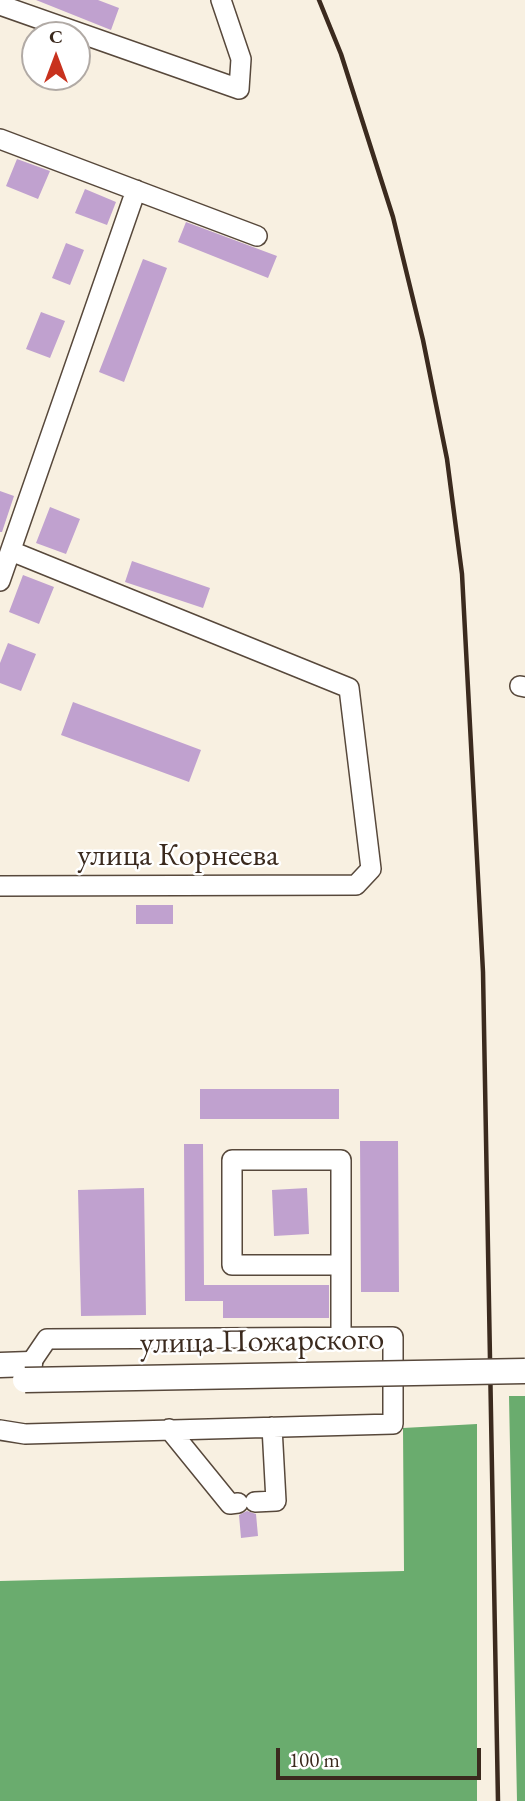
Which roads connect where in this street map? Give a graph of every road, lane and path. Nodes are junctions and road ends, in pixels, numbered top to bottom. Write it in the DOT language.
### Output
graph roads {
  1 [pos="221,0"];
  2 [pos="0,5"];
  3 [pos="28,7"];
  4 [pos="0,139"];
  5 [pos="136,190"];
  6 [pos="257,236"];
  7 [pos="11,551"];
  8 [pos="0,581"];
  9 [pos="0,886"];
  10 [pos="341,1265"];
  11 [pos="341,1338"];
  12 [pos="525,1354"];
  13 [pos="0,1364"];
  14 [pos="525,1371"];
  15 [pos="27,1372"];
  16 [pos="0,1381"];
  17 [pos="272,1427"];
  18 [pos="0,1430"];
  19 [pos="169,1430"];
  1 -- 3 [label="street"];
  2 -- 3 [label="street"];
  4 -- 5 [label="street"];
  5 -- 6 [label="street"];
  5 -- 7 [label="street"];
  7 -- 8 [label="street"];
  7 -- 9 [label="street, улица Корнеева"];
  10 -- 10 [label="street"];
  10 -- 11 [label="street"];
  11 -- 15 [label="street"];
  11 -- 17 [label="street"];
  12 -- 15 [label="main road, улица Пожарского"];
  13 -- 15 [label="main road, улица Пожарского"];
  14 -- 15 [label="main road, улица Пожарского, bridge"];
  15 -- 16 [label="main road, улица Пожарского"];
  17 -- 19 [label="street"];
  17 -- 19 [label="street"];
  18 -- 19 [label="street"];
}
